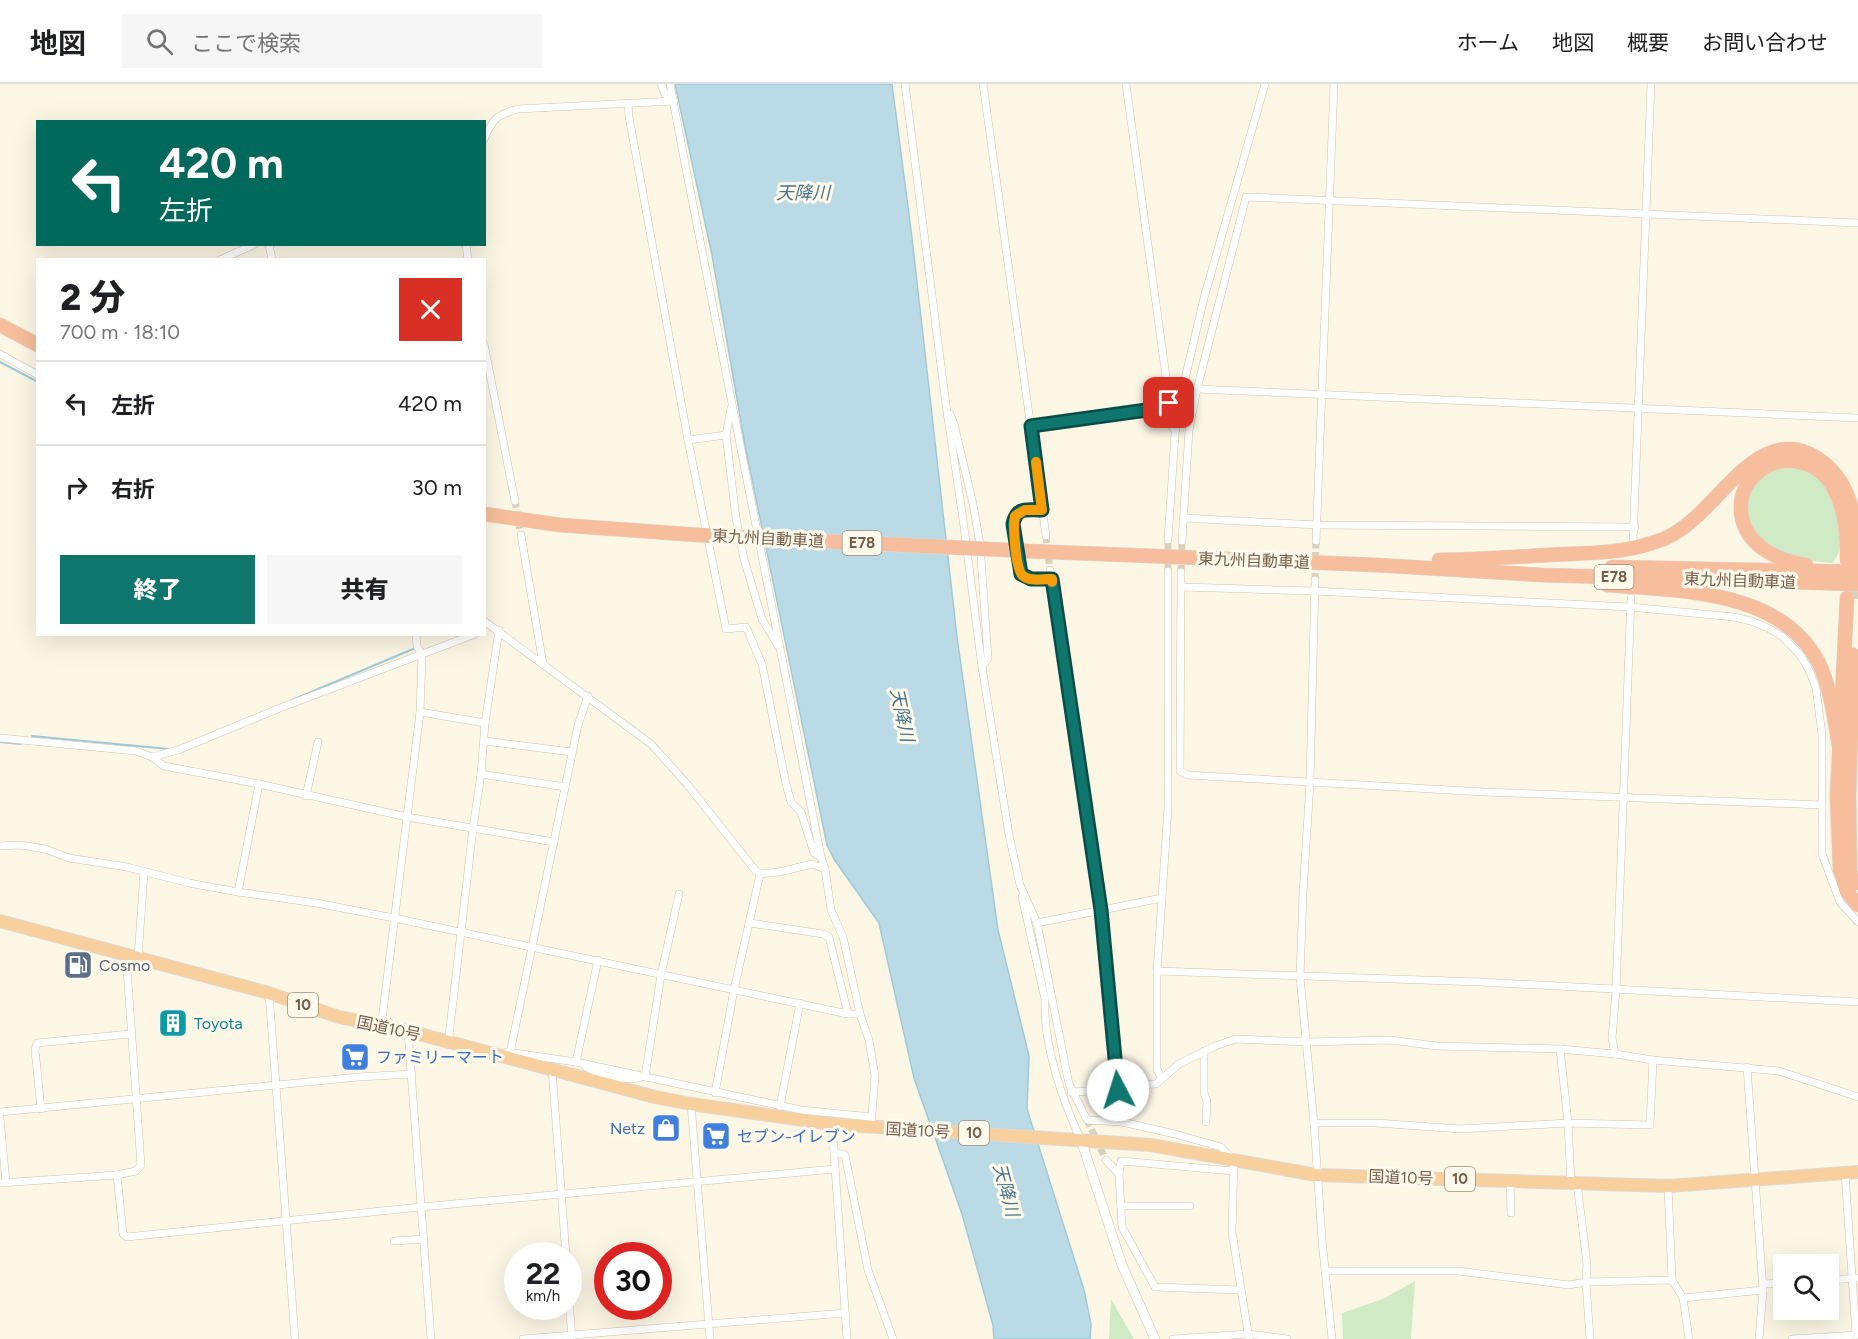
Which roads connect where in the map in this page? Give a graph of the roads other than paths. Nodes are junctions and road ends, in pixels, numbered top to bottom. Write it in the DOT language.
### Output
graph roads {
  1 [pos="661,84"];
  2 [pos="670,84"];
  3 [pos="905,84"];
  4 [pos="983,84"];
  5 [pos="1126,84"];
  6 [pos="1265,84"];
  7 [pos="1334,84"];
  8 [pos="1651,84"];
  9 [pos="673,101"];
  10 [pos="628,104"];
  11 [pos="486,135"];
  12 [pos="1330,200"];
  13 [pos="1646,214"];
  14 [pos="1858,224"];
  15 [pos="251,246"];
  16 [pos="224,258"];
  17 [pos="0,325"];
  18 [pos="36,344"];
  19 [pos="0,354"];
  20 [pos="486,354"];
  21 [pos="36,374"];
  22 [pos="1197,389"];
  23 [pos="1322,394"];
  24 [pos="1169,403"];
  25 [pos="732,404"];
  26 [pos="946,405"];
  27 [pos="1638,407"];
  28 [pos="1858,418"];
  29 [pos="1031,426"];
  30 [pos="1174,434"];
  31 [pos="726,435"];
  32 [pos="688,440"];
  33 [pos="515,501"];
  34 [pos="1042,510"];
  35 [pos="486,514"];
  36 [pos="1184,518"];
  37 [pos="1317,525"];
  38 [pos="1635,527"];
  39 [pos="521,535"];
  40 [pos="1046,536"];
  41 [pos="1168,540"];
  42 [pos="1182,541"];
  43 [pos="1316,541"];
  44 [pos="1633,542"];
  45 [pos="1281,561"];
  46 [pos="1376,565"];
  47 [pos="1050,570"];
  48 [pos="1854,573"];
  49 [pos="1542,574"];
  50 [pos="1052,579"];
  51 [pos="1315,580"];
  52 [pos="1182,587"];
  53 [pos="1314,591"];
  54 [pos="1631,598"];
  55 [pos="1851,599"];
  56 [pos="1630,607"];
  57 [pos="492,629"];
  58 [pos="416,636"];
  59 [pos="470,636"];
  60 [pos="781,651"];
  61 [pos="422,655"];
  62 [pos="543,664"];
  63 [pos="982,667"];
  64 [pos="588,696"];
  65 [pos="420,712"];
  66 [pos="1858,714"];
  67 [pos="485,723"];
  68 [pos="0,738"];
  69 [pos="485,741"];
  70 [pos="318,742"];
  71 [pos="1845,751"];
  72 [pos="572,752"];
  73 [pos="152,757"];
  74 [pos="481,774"];
  75 [pos="1310,783"];
  76 [pos="259,784"];
  77 [pos="565,787"];
  78 [pos="306,796"];
  79 [pos="1623,796"];
  80 [pos="1822,806"];
  81 [pos="407,817"];
  82 [pos="473,828"];
  83 [pos="554,842"];
  84 [pos="0,846"];
  85 [pos="821,857"];
  86 [pos="825,869"];
  87 [pos="144,872"];
  88 [pos="760,874"];
  89 [pos="1020,885"];
  90 [pos="238,892"];
  91 [pos="1858,893"];
  92 [pos="679,894"];
  93 [pos="1162,898"];
  94 [pos="1858,905"];
  95 [pos="1101,910"];
  96 [pos="394,918"];
  97 [pos="0,921"];
  98 [pos="1858,922"];
  99 [pos="750,923"];
  100 [pos="1036,923"];
  101 [pos="461,933"];
  102 [pos="531,947"];
  103 [pos="132,956"];
  104 [pos="598,960"];
  105 [pos="1157,971"];
  106 [pos="661,975"];
  107 [pos="1300,977"];
  108 [pos="734,990"];
  109 [pos="1616,990"];
  110 [pos="269,993"];
  111 [pos="1858,1002"];
  112 [pos="800,1003"];
  113 [pos="848,1014"];
  114 [pos="860,1014"];
  115 [pos="408,1031"];
  116 [pos="130,1034"];
  117 [pos="449,1036"];
  118 [pos="1306,1042"];
  119 [pos="1560,1049"];
  120 [pos="1204,1051"];
  121 [pos="510,1053"];
  122 [pos="1615,1054"];
  123 [pos="1064,1060"];
  124 [pos="1653,1060"];
  125 [pos="576,1062"];
  126 [pos="1747,1067"];
  127 [pos="552,1069"];
  128 [pos="412,1074"];
  129 [pos="645,1077"];
  130 [pos="1162,1079"];
  131 [pos="609,1081"];
  132 [pos="1059,1085"];
  133 [pos="275,1086"];
  134 [pos="1118,1090"];
  135 [pos="1071,1092"];
  136 [pos="715,1093"];
  137 [pos="1858,1097"];
  138 [pos="136,1099"];
  139 [pos="691,1104"];
  140 [pos="780,1106"];
  141 [pos="41,1109"];
  142 [pos="0,1112"];
  143 [pos="0,1118"];
  144 [pos="871,1122"];
  145 [pos="1122,1122"];
  146 [pos="1206,1122"];
  147 [pos="1314,1123"];
  148 [pos="1568,1123"];
  149 [pos="832,1124"];
  150 [pos="1082,1140"];
  151 [pos="834,1152"];
  152 [pos="1106,1160"];
  153 [pos="1233,1166"];
  154 [pos="836,1169"];
  155 [pos="1852,1172"];
  156 [pos="1119,1174"];
  157 [pos="117,1175"];
  158 [pos="1317,1175"];
  159 [pos="1755,1181"];
  160 [pos="699,1182"];
  161 [pos="1510,1182"];
  162 [pos="3,1183"];
  163 [pos="1574,1183"];
  164 [pos="1668,1186"];
  165 [pos="561,1194"];
  166 [pos="1121,1206"];
  167 [pos="1190,1206"];
  168 [pos="421,1207"];
  169 [pos="1511,1213"];
  170 [pos="285,1221"];
  171 [pos="1122,1227"];
  172 [pos="1109,1230"];
  173 [pos="424,1239"];
  174 [pos="394,1241"];
  175 [pos="565,1242"];
  176 [pos="1325,1271"];
  177 [pos="1855,1278"];
  178 [pos="1839,1279"];
  179 [pos="1672,1280"];
  180 [pos="1586,1282"];
  181 [pos="1773,1285"];
  182 [pos="1763,1287"];
  183 [pos="1240,1290"];
  184 [pos="1683,1298"];
  185 [pos="845,1313"];
  186 [pos="571,1320"];
  187 [pos="708,1324"];
  188 [pos="1857,1335"];
  189 [pos="572,1337"];
  190 [pos="1248,1337"];
  191 [pos="295,1339"];
  192 [pos="431,1339"];
  193 [pos="523,1339"];
  194 [pos="710,1339"];
  195 [pos="847,1339"];
  196 [pos="893,1339"];
  197 [pos="1155,1339"];
  198 [pos="1173,1339"];
  199 [pos="1287,1339"];
  200 [pos="1332,1339"];
  201 [pos="1590,1339"];
  202 [pos="1689,1339"];
  203 [pos="1759,1339"];
  204 [pos="1792,1339"];
  1 -- 9 [label="street"];
  2 -- 9 [label="street"];
  3 -- 26 [label="street"];
  4 -- 29 [label="street"];
  5 -- 24 [label="street"];
  6 -- 30 [label="street"];
  7 -- 12 [label="street"];
  8 -- 13 [label="street"];
  9 -- 10 [label="street"];
  9 -- 25 [label="street"];
  10 -- 11 [label="street"];
  10 -- 32 [label="street"];
  12 -- 13 [label="street"];
  12 -- 22 [label="street"];
  12 -- 23 [label="street"];
  13 -- 14 [label="street"];
  13 -- 27 [label="street"];
  15 -- 16 [label="street"];
  17 -- 18 [label="highway"];
  19 -- 21 [label="street"];
  20 -- 33 [label="street"];
  22 -- 23 [label="street"];
  22 -- 36 [label="street"];
  23 -- 27 [label="street"];
  23 -- 37 [label="street"];
  24 -- 29 [label="street"];
  24 -- 30 [label="street"];
  25 -- 31 [label="street"];
  25 -- 60 [label="street"];
  26 -- 63 [label="street"];
  26 -- 63 [label="street"];
  27 -- 28 [label="street"];
  27 -- 38 [label="street"];
  29 -- 34 [label="street"];
  30 -- 41 [label="street"];
  31 -- 32 [label="street"];
  31 -- 60 [label="street"];
  32 -- 85 [label="street"];
  34 -- 40 [label="street"];
  34 -- 50 [label="street"];
  35 -- 45 [label="highway, 東九州自動車道 / E78, bridge"];
  36 -- 37 [label="street"];
  36 -- 42 [label="street"];
  37 -- 38 [label="street"];
  37 -- 43 [label="street"];
  38 -- 44 [label="street"];
  39 -- 62 [label="street"];
  45 -- 46 [label="highway, 東九州自動車道 / E78"];
  45 -- 48 [label="highway"];
  46 -- 48 [label="highway, 東九州自動車道 / E78"];
  46 -- 49 [label="highway, 東九州自動車道 / E78"];
  47 -- 50 [label="street"];
  48 -- 48 [label="highway"];
  48 -- 49 [label="highway, 東九州自動車道 / E78"];
  49 -- 71 [label="highway"];
  50 -- 95 [label="street"];
  51 -- 53 [label="street"];
  52 -- 53 [label="street"];
  52 -- 75 [label="street"];
  52 -- 93 [label="street"];
  53 -- 56 [label="street"];
  53 -- 75 [label="street"];
  54 -- 56 [label="street"];
  55 -- 71 [label="highway"];
  56 -- 79 [label="street"];
  56 -- 80 [label="street"];
  57 -- 62 [label="street"];
  57 -- 67 [label="street"];
  58 -- 61 [label="street"];
  59 -- 61 [label="street"];
  60 -- 85 [label="street"];
  61 -- 65 [label="street"];
  61 -- 73 [label="street"];
  62 -- 64 [label="street"];
  63 -- 89 [label="street"];
  64 -- 72 [label="street"];
  64 -- 88 [label="street"];
  65 -- 67 [label="street"];
  65 -- 81 [label="street"];
  66 -- 71 [label="highway"];
  67 -- 69 [label="street"];
  68 -- 73 [label="street"];
  69 -- 72 [label="street"];
  69 -- 74 [label="street"];
  70 -- 78 [label="street"];
  71 -- 91 [label="highway"];
  71 -- 94 [label="highway"];
  72 -- 77 [label="street"];
  73 -- 76 [label="street"];
  74 -- 77 [label="street"];
  74 -- 82 [label="street"];
  75 -- 79 [label="street"];
  75 -- 107 [label="street"];
  76 -- 78 [label="street"];
  76 -- 90 [label="street"];
  77 -- 83 [label="street"];
  78 -- 81 [label="street"];
  79 -- 80 [label="street"];
  79 -- 109 [label="street"];
  80 -- 98 [label="street"];
  81 -- 82 [label="street"];
  81 -- 96 [label="street"];
  82 -- 83 [label="street"];
  82 -- 101 [label="street"];
  83 -- 102 [label="street"];
  84 -- 87 [label="street"];
  85 -- 86 [label="street"];
  86 -- 88 [label="street"];
  86 -- 114 [label="street"];
  87 -- 90 [label="street"];
  87 -- 103 [label="street"];
  88 -- 99 [label="street"];
  89 -- 100 [label="street"];
  89 -- 132 [label="street"];
  90 -- 96 [label="street"];
  92 -- 106 [label="street"];
  93 -- 95 [label="street"];
  93 -- 105 [label="street"];
  95 -- 100 [label="street"];
  95 -- 134 [label="street"];
  96 -- 101 [label="street"];
  96 -- 117 [label="street"];
  97 -- 103 [label="highway, 国道10号 / 10"];
  99 -- 108 [label="street"];
  99 -- 113 [label="street"];
  100 -- 123 [label="street"];
  101 -- 102 [label="street"];
  101 -- 117 [label="street"];
  102 -- 104 [label="street"];
  102 -- 121 [label="street"];
  103 -- 110 [label="highway, 国道10号 / 10"];
  103 -- 116 [label="street"];
  104 -- 106 [label="street"];
  104 -- 125 [label="street"];
  105 -- 107 [label="street"];
  105 -- 130 [label="street"];
  106 -- 108 [label="street"];
  106 -- 129 [label="street"];
  107 -- 109 [label="street"];
  107 -- 118 [label="street"];
  108 -- 112 [label="street"];
  108 -- 136 [label="street"];
  109 -- 111 [label="street"];
  109 -- 122 [label="street"];
  110 -- 115 [label="highway, 国道10号 / 10"];
  110 -- 133 [label="street"];
  112 -- 113 [label="street"];
  112 -- 140 [label="street"];
  113 -- 114 [label="street"];
  114 -- 144 [label="street"];
  115 -- 127 [label="highway, 国道10号 / 10"];
  115 -- 128 [label="street"];
  116 -- 138 [label="street"];
  116 -- 141 [label="street"];
  117 -- 121 [label="street"];
  118 -- 119 [label="street"];
  118 -- 120 [label="street"];
  118 -- 147 [label="street"];
  119 -- 122 [label="street"];
  119 -- 148 [label="street"];
  120 -- 130 [label="street"];
  120 -- 146 [label="street"];
  121 -- 125 [label="street"];
  122 -- 124 [label="street"];
  123 -- 132 [label="street"];
  123 -- 135 [label="street"];
  124 -- 126 [label="street"];
  124 -- 148 [label="street"];
  125 -- 129 [label="street"];
  125 -- 131 [label="street"];
  126 -- 137 [label="street"];
  126 -- 159 [label="street"];
  127 -- 131 [label="highway, 国道10号 / 10"];
  127 -- 165 [label="street"];
  128 -- 133 [label="street"];
  128 -- 168 [label="street"];
  129 -- 131 [label="street"];
  129 -- 136 [label="street"];
  130 -- 134 [label="street"];
  131 -- 139 [label="highway, 国道10号 / 10"];
  132 -- 150 [label="street"];
  133 -- 138 [label="street"];
  133 -- 170 [label="street"];
  134 -- 135 [label="street"];
  134 -- 145 [label="street"];
  135 -- 145 [label="street"];
  136 -- 140 [label="street"];
  138 -- 141 [label="street"];
  138 -- 157 [label="street"];
  139 -- 149 [label="highway, 国道10号 / 10"];
  139 -- 160 [label="street"];
  140 -- 144 [label="street"];
  141 -- 142 [label="street"];
  143 -- 162 [label="street"];
  144 -- 149 [label="highway, 国道10号 / 10"];
  144 -- 150 [label="highway, 国道10号 / 10"];
  145 -- 153 [label="street"];
  147 -- 148 [label="street"];
  147 -- 158 [label="street"];
  148 -- 163 [label="street"];
  149 -- 151 [label="street"];
  150 -- 153 [label="highway, 国道10号 / 10"];
  150 -- 172 [label="street"];
  151 -- 154 [label="street"];
  151 -- 196 [label="street"];
  152 -- 156 [label="street"];
  153 -- 156 [label="street"];
  153 -- 158 [label="highway, 国道10号 / 10"];
  153 -- 183 [label="street"];
  154 -- 160 [label="street"];
  154 -- 185 [label="street"];
  155 -- 159 [label="highway, 国道10号 / 10"];
  155 -- 177 [label="street"];
  156 -- 166 [label="street"];
  157 -- 162 [label="street"];
  157 -- 170 [label="street"];
  158 -- 161 [label="highway, 国道10号 / 10"];
  158 -- 176 [label="street"];
  159 -- 164 [label="highway, 国道10号 / 10"];
  159 -- 182 [label="street"];
  160 -- 165 [label="street"];
  160 -- 187 [label="street"];
  161 -- 163 [label="highway, 国道10号 / 10"];
  161 -- 169 [label="street"];
  163 -- 164 [label="highway, 国道10号 / 10"];
  163 -- 180 [label="street"];
  164 -- 179 [label="street"];
  165 -- 168 [label="street"];
  165 -- 175 [label="street"];
  166 -- 167 [label="street"];
  166 -- 171 [label="street"];
  168 -- 170 [label="street"];
  168 -- 173 [label="street"];
  170 -- 191 [label="street"];
  171 -- 172 [label="street"];
  171 -- 183 [label="street"];
  172 -- 197 [label="street"];
  173 -- 174 [label="street"];
  173 -- 192 [label="street"];
  176 -- 180 [label="street"];
  176 -- 200 [label="street"];
  177 -- 178 [label="street"];
  177 -- 188 [label="street"];
  179 -- 180 [label="street"];
  179 -- 184 [label="street"];
  180 -- 201 [label="street"];
  181 -- 182 [label="street"];
  182 -- 184 [label="street"];
  182 -- 203 [label="street"];
  183 -- 190 [label="street"];
  184 -- 202 [label="street"];
  185 -- 187 [label="street"];
  185 -- 195 [label="street"];
  186 -- 189 [label="street"];
  187 -- 189 [label="street"];
  187 -- 194 [label="street"];
  188 -- 204 [label="street"];
  189 -- 193 [label="street"];
  190 -- 198 [label="street"];
  190 -- 199 [label="street"];
}
